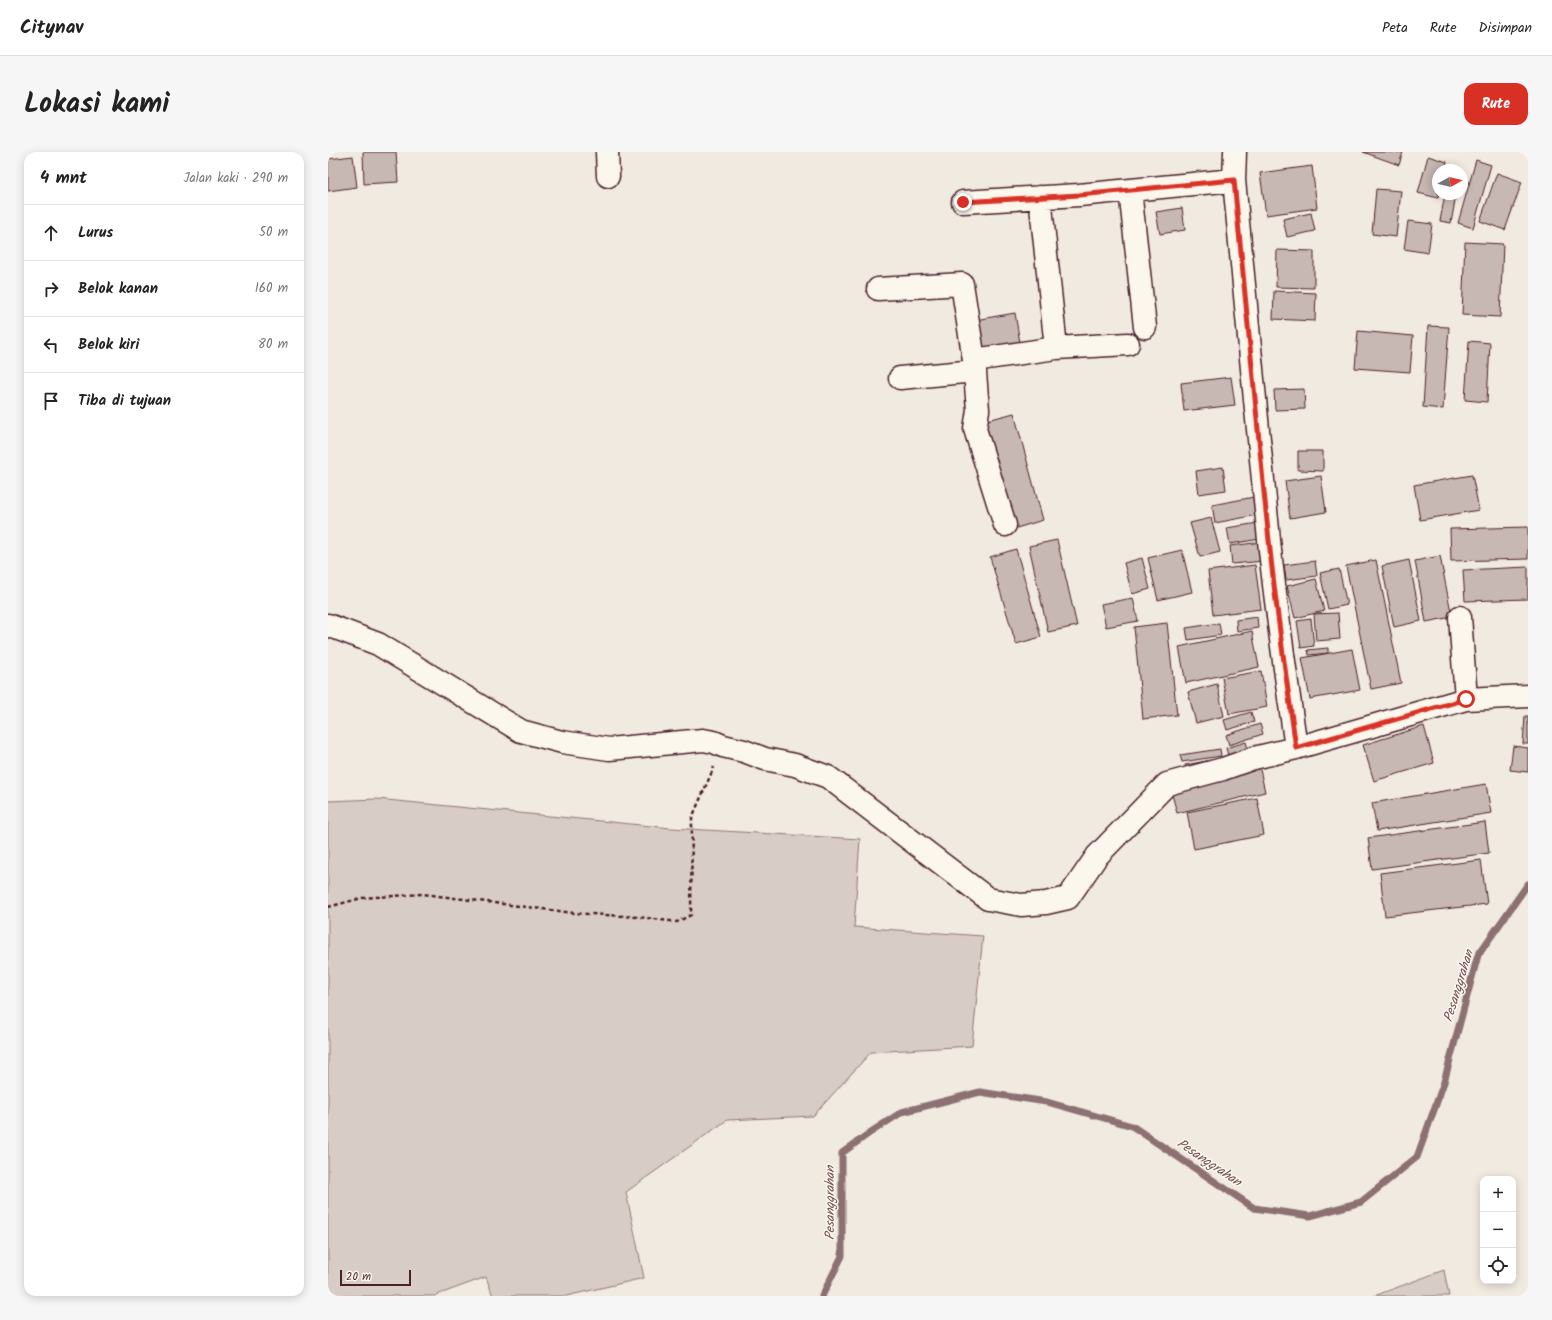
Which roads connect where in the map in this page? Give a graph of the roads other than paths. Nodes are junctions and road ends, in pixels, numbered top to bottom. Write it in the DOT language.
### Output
graph roads {
  1 [pos="607,152"];
  2 [pos="1235,152"];
  3 [pos="608,176"];
  4 [pos="1234,180"];
  5 [pos="1130,190"];
  6 [pos="1040,197"];
  7 [pos="963,202"];
  8 [pos="878,289"];
  9 [pos="1145,327"];
  10 [pos="1128,344"];
  11 [pos="1056,348"];
  12 [pos="975,366"];
  13 [pos="900,378"];
  14 [pos="1005,525"];
  15 [pos="1460,617"];
  16 [pos="328,625"];
  17 [pos="1528,696"];
  18 [pos="1466,699"];
  19 [pos="1296,748"];
  1 -- 3 [label="street"];
  2 -- 4 [label="street"];
  4 -- 5 [label="street"];
  4 -- 19 [label="street"];
  5 -- 6 [label="street"];
  5 -- 9 [label="street"];
  6 -- 7 [label="street"];
  6 -- 11 [label="street"];
  8 -- 12 [label="street"];
  10 -- 11 [label="street"];
  11 -- 12 [label="street"];
  12 -- 13 [label="street"];
  12 -- 14 [label="street"];
  15 -- 18 [label="street"];
  16 -- 19 [label="street"];
  17 -- 18 [label="street"];
  18 -- 19 [label="street"];
}
